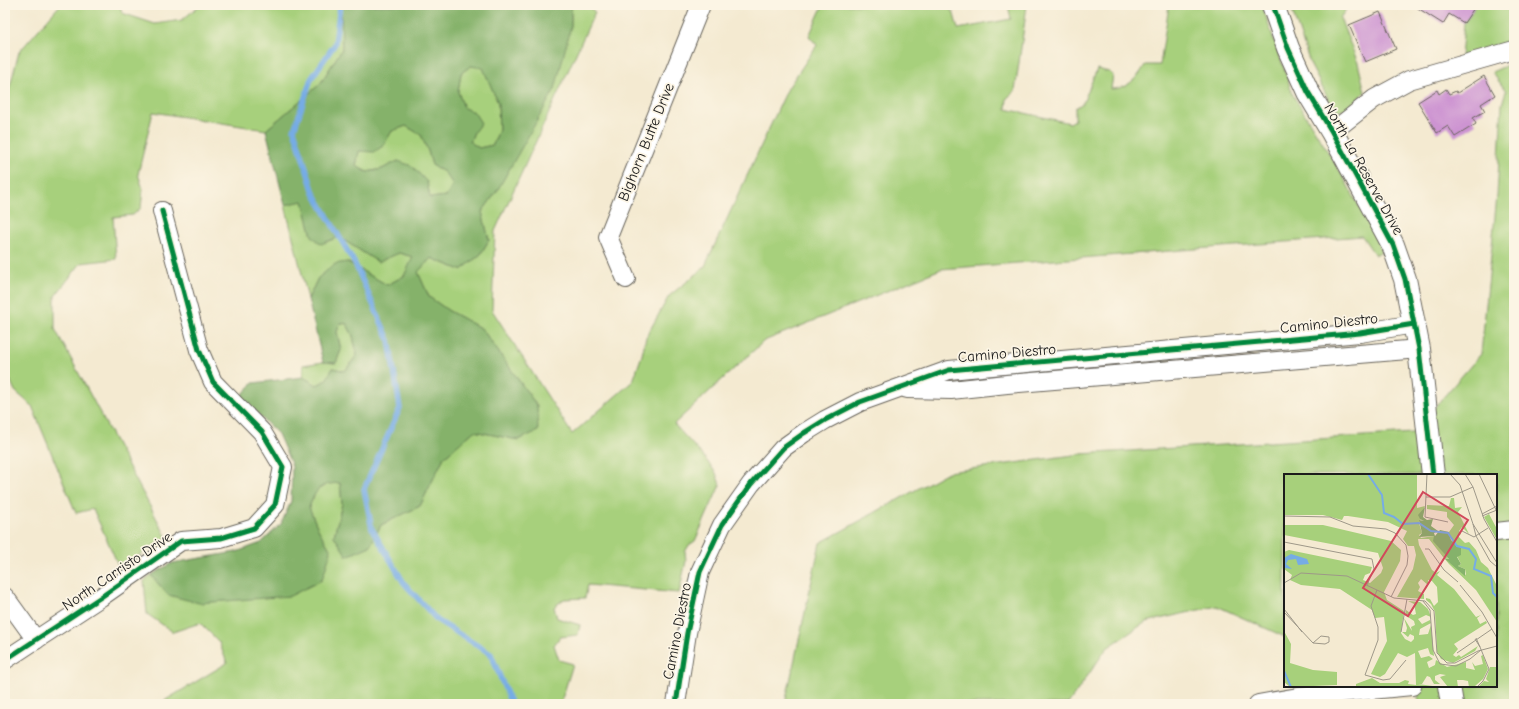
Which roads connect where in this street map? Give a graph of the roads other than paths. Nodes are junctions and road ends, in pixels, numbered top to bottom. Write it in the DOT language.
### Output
graph roads {
  1 [pos="701,5"];
  2 [pos="1273,5"];
  3 [pos="1514,50"];
  4 [pos="1332,132"];
  5 [pos="162,211"];
  6 [pos="626,279"];
  7 [pos="1414,324"];
  8 [pos="1419,349"];
  9 [pos="896,389"];
  10 [pos="1433,474"];
  11 [pos="1514,530"];
  12 [pos="1497,532"];
  13 [pos="5,597"];
  14 [pos="36,640"];
  15 [pos="5,660"];
  16 [pos="1401,687"];
  17 [pos="1449,687"];
  18 [pos="676,704"];
  19 [pos="1258,704"];
  20 [pos="1452,704"];
  1 -- 6 [label="street, Bighorn Butte Drive"];
  2 -- 4 [label="street, North La Reserve Drive"];
  3 -- 4 [label="street"];
  4 -- 7 [label="street, North La Reserve Drive"];
  5 -- 14 [label="street, North Carristo Drive"];
  7 -- 8 [label="street, North La Reserve Drive"];
  7 -- 9 [label="street, Camino Diestro"];
  8 -- 9 [label="street, Camino Diestro"];
  8 -- 10 [label="street, North La Reserve Drive"];
  9 -- 18 [label="street, Camino Diestro"];
  11 -- 12 [label="street"];
  13 -- 14 [label="street"];
  14 -- 15 [label="street, North Carristo Drive"];
  16 -- 19 [label="street"];
  17 -- 20 [label="street"];
}
